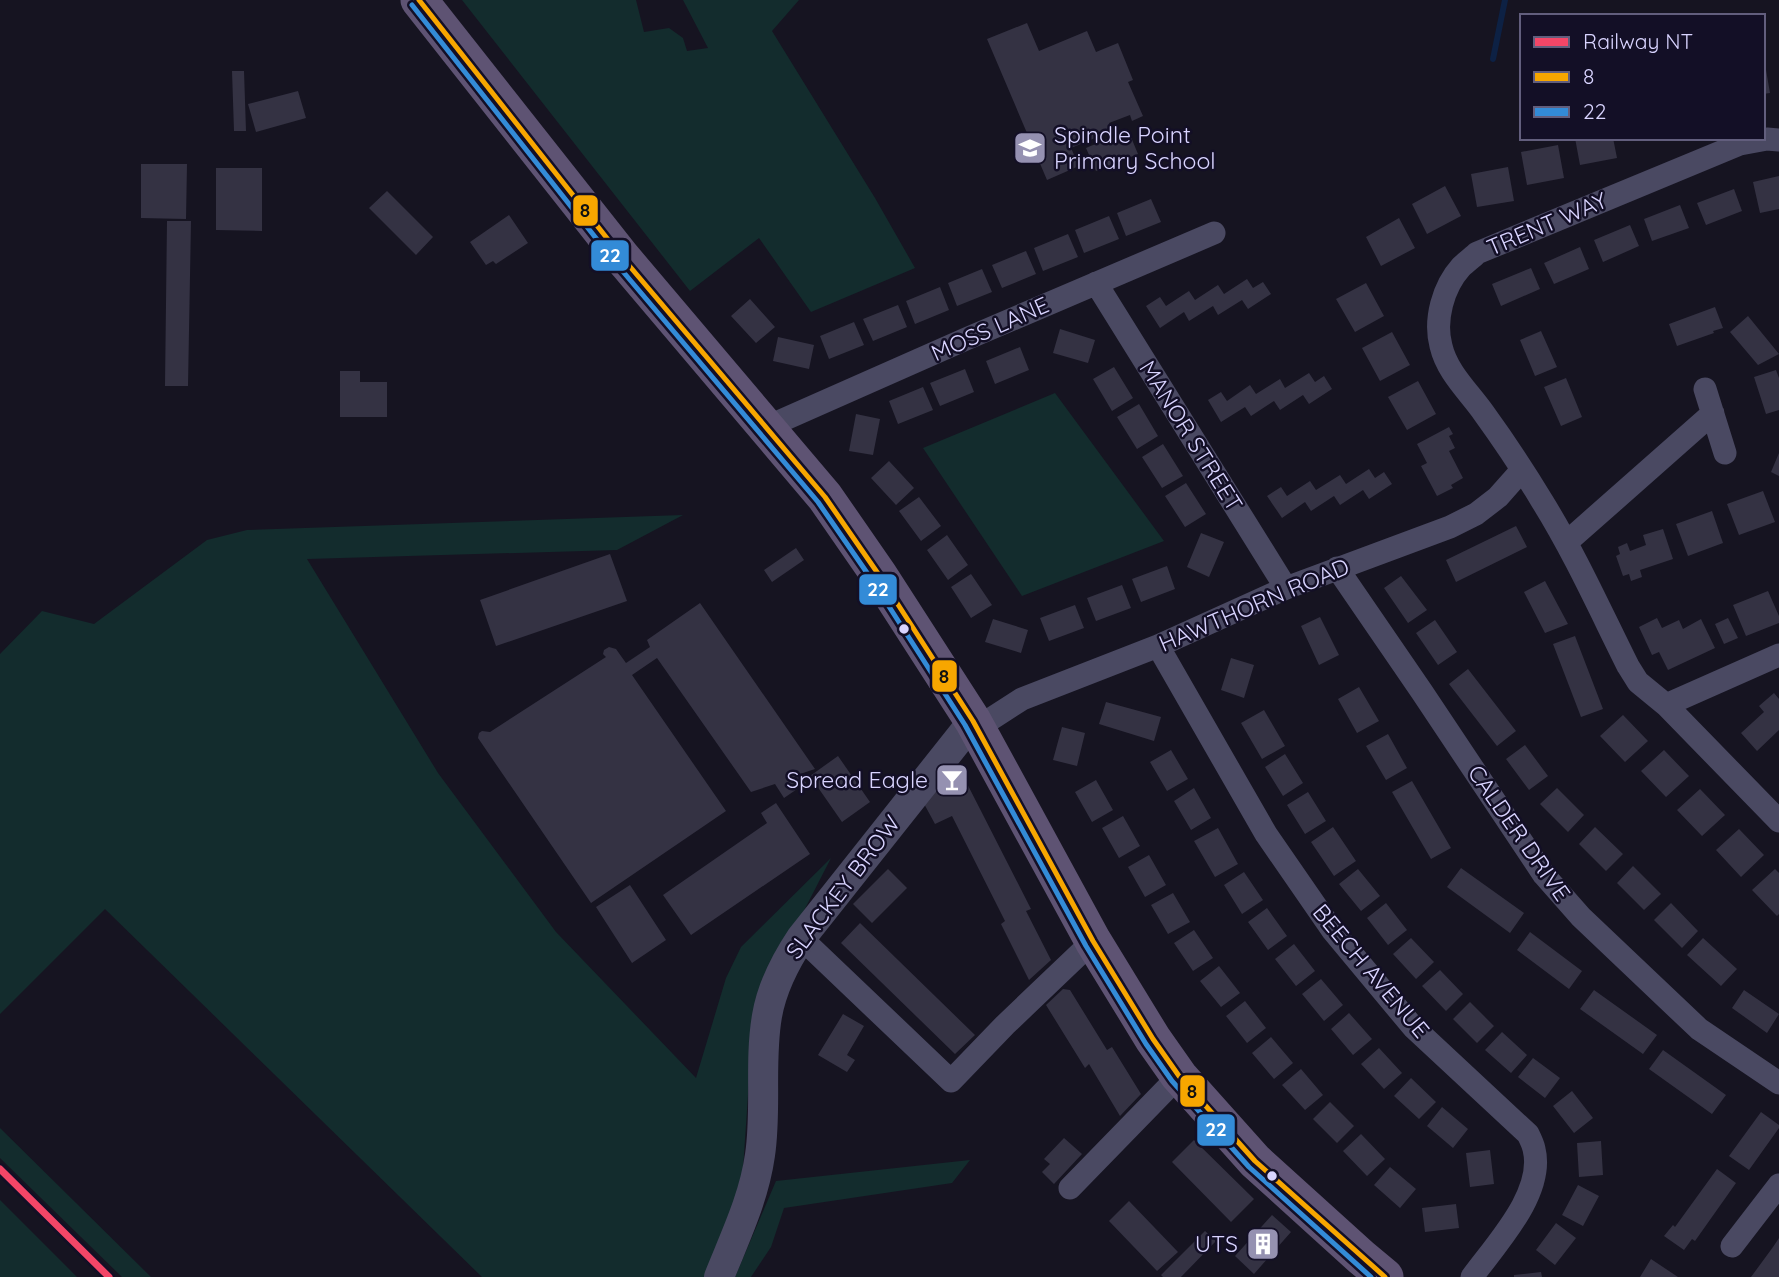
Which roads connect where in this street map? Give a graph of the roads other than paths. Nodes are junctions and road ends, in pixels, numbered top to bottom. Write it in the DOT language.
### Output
graph roads {
  1 [pos="419,0"];
  2 [pos="1762,140"];
  3 [pos="1214,233"];
  4 [pos="1096,283"];
  5 [pos="1705,389"];
  6 [pos="1713,414"];
  7 [pos="767,427"];
  8 [pos="1725,453"];
  9 [pos="1522,470"];
  10 [pos="1567,542"];
  11 [pos="1337,568"];
  12 [pos="1286,589"];
  13 [pos="1158,646"];
  14 [pos="1779,655"];
  15 [pos="1666,705"];
  16 [pos="975,724"];
  17 [pos="1779,821"];
  18 [pos="802,938"];
  19 [pos="1093,941"];
  20 [pos="1179,1076"];
  21 [pos="1779,1083"];
  22 [pos="1779,1185"];
  23 [pos="1070,1188"];
  24 [pos="1732,1246"];
  25 [pos="719,1277"];
  26 [pos="1385,1277"];
  27 [pos="1472,1277"];
  1 -- 7 [label="main road"];
  2 -- 9 [label="street, TRENT WAY"];
  3 -- 4 [label="street, MOSS LANE"];
  4 -- 7 [label="street, MOSS LANE"];
  4 -- 12 [label="street, MANOR STREET"];
  5 -- 6 [label="street"];
  6 -- 8 [label="street"];
  6 -- 10 [label="street"];
  7 -- 16 [label="main road"];
  9 -- 10 [label="street, TRENT WAY"];
  9 -- 11 [label="street, HAWTHORN ROAD"];
  10 -- 15 [label="street, TRENT WAY"];
  11 -- 12 [label="street, HAWTHORN ROAD"];
  11 -- 21 [label="street, CALDER DRIVE"];
  12 -- 13 [label="street, HAWTHORN ROAD"];
  13 -- 16 [label="street, HAWTHORN ROAD"];
  13 -- 27 [label="street, BEECH AVENUE"];
  14 -- 15 [label="street"];
  15 -- 17 [label="street, TRENT WAY"];
  16 -- 18 [label="street, SLACKEY BROW"];
  16 -- 19 [label="main road"];
  18 -- 19 [label="street"];
  18 -- 25 [label="street, SLACKEY BROW"];
  19 -- 20 [label="main road"];
  20 -- 23 [label="street"];
  20 -- 26 [label="main road"];
  22 -- 24 [label="street"];
}
